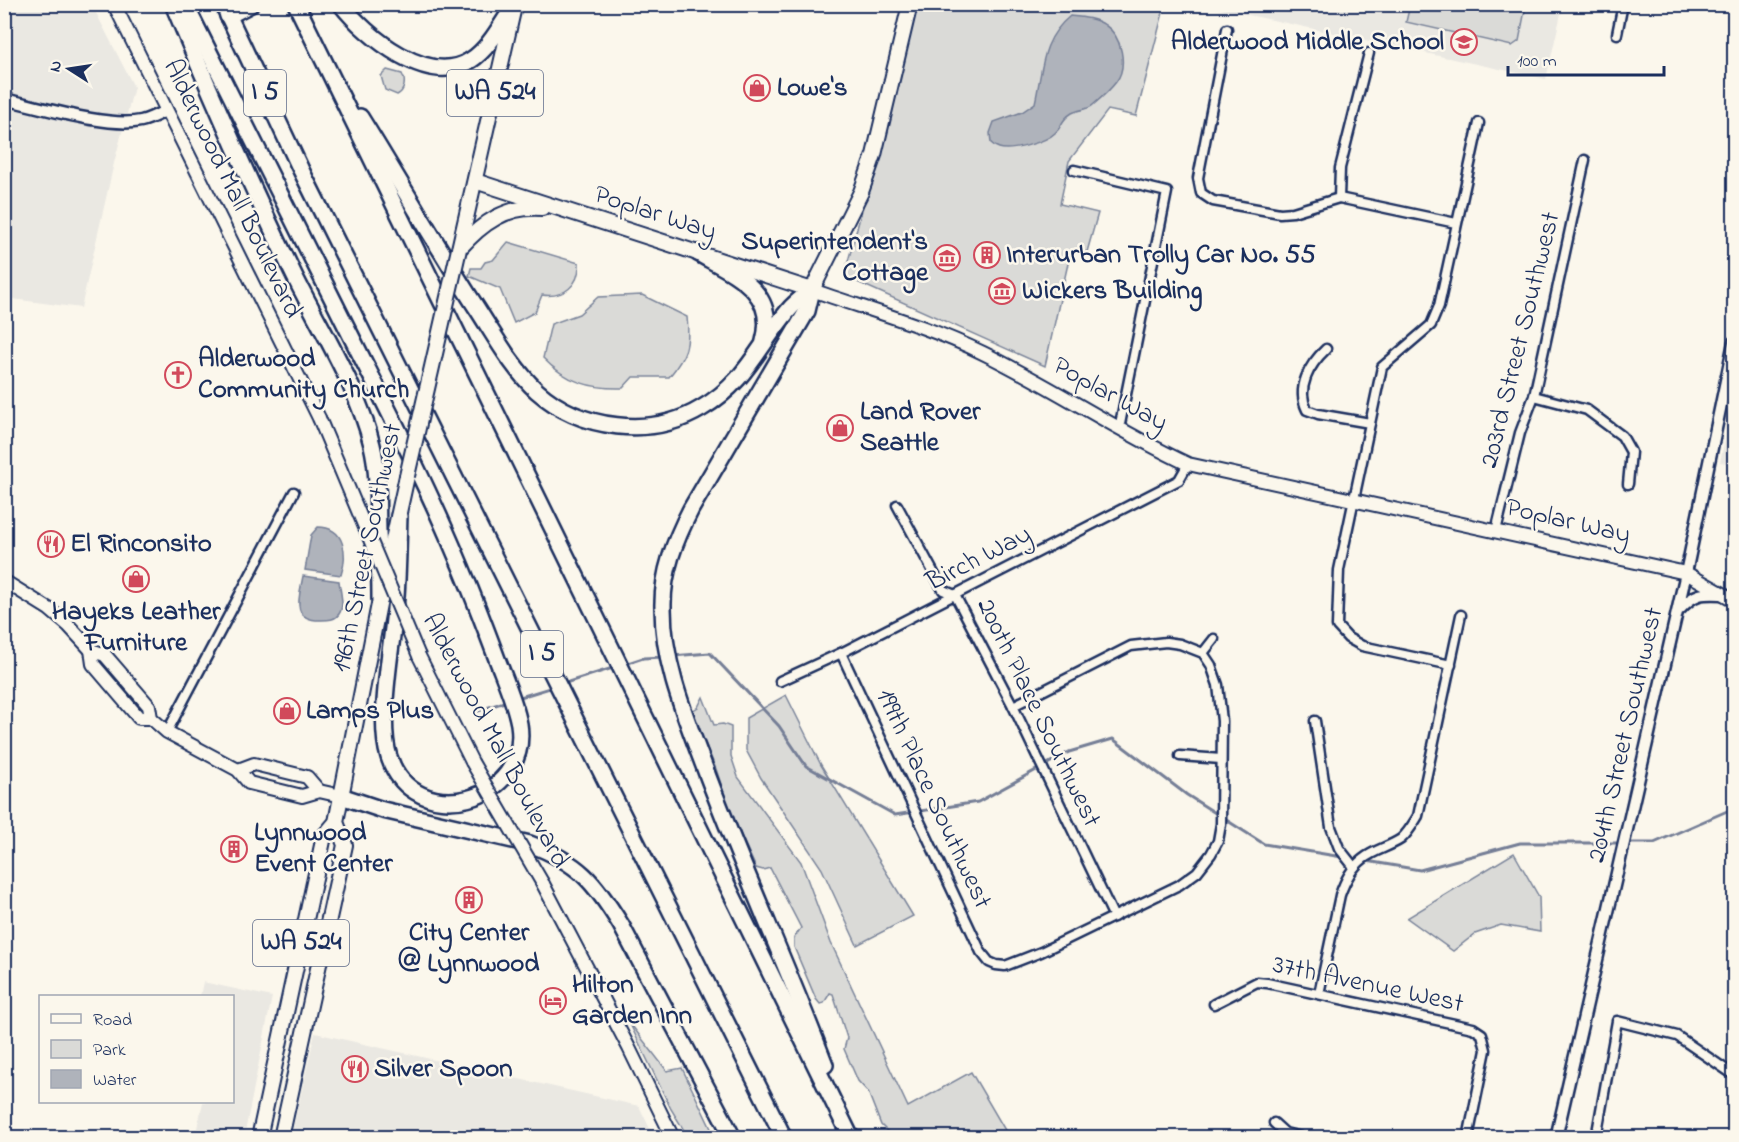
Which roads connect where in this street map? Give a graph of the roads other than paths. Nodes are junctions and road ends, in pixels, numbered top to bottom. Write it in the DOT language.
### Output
graph roads {
  1 [pos="114,4"];
  2 [pos="173,4"];
  3 [pos="185,4"];
  4 [pos="251,4"];
  5 [pos="296,4"];
  6 [pos="341,4"];
  7 [pos="910,4"];
  8 [pos="1623,4"];
  9 [pos="514,5"];
  10 [pos="225,10"];
  11 [pos="1227,29"];
  12 [pos="1617,34"];
  13 [pos="313,40"];
  14 [pos="1369,53"];
  15 [pos="4,99"];
  16 [pos="167,110"];
  17 [pos="1479,123"];
  18 [pos="1585,160"];
  19 [pos="1074,170"];
  20 [pos="475,181"];
  21 [pos="1339,198"];
  22 [pos="559,209"];
  23 [pos="1456,223"];
  24 [pos="459,249"];
  25 [pos="698,253"];
  26 [pos="812,290"];
  27 [pos="1734,342"];
  28 [pos="763,347"];
  29 [pos="1326,349"];
  30 [pos="1534,396"];
  31 [pos="1370,423"];
  32 [pos="1119,429"];
  33 [pos="1188,464"];
  34 [pos="1628,484"];
  35 [pos="294,492"];
  36 [pos="1353,499"];
  37 [pos="897,506"];
  38 [pos="399,516"];
  39 [pos="1496,531"];
  40 [pos="1686,573"];
  41 [pos="4,581"];
  42 [pos="956,595"];
  43 [pos="1729,597"];
  44 [pos="380,599"];
  45 [pos="1677,612"];
  46 [pos="1461,615"];
  47 [pos="1214,639"];
  48 [pos="841,653"];
  49 [pos="1203,653"];
  50 [pos="1451,665"];
  51 [pos="780,681"];
  52 [pos="1013,706"];
  53 [pos="1315,721"];
  54 [pos="167,732"];
  55 [pos="1180,756"];
  56 [pos="1221,759"];
  57 [pos="238,770"];
  58 [pos="319,791"];
  59 [pos="341,796"];
  60 [pos="336,822"];
  61 [pos="1354,867"];
  62 [pos="1114,916"];
  63 [pos="1319,994"];
  64 [pos="1214,1004"];
  65 [pos="1734,1075"];
  66 [pos="1274,1123"];
  67 [pos="259,1137"];
  68 [pos="281,1137"];
  69 [pos="673,1137"];
  70 [pos="733,1137"];
  71 [pos="784,1137"];
  72 [pos="852,1137"];
  73 [pos="1305,1137"];
  74 [pos="1468,1137"];
  75 [pos="1556,1137"];
  76 [pos="1596,1137"];
  1 -- 16 [label="main road, Alderwood Mall Boulevard"];
  2 -- 44 [label="highway"];
  3 -- 38 [label="highway"];
  4 -- 10 [label="highway"];
  5 -- 13 [label="highway, I 5"];
  6 -- 9 [label="highway"];
  7 -- 26 [label="main road"];
  8 -- 12 [label="street"];
  9 -- 20 [label="main road, 196th Street Southwest / WA 524"];
  10 -- 71 [label="highway, I 5"];
  11 -- 21 [label="street"];
  13 -- 28 [label="highway"];
  13 -- 72 [label="highway, I 5"];
  14 -- 21 [label="street"];
  15 -- 16 [label="street"];
  16 -- 69 [label="main road, Alderwood Mall Boulevard, bridge"];
  17 -- 23 [label="street"];
  18 -- 30 [label="street, 203rd Street Southwest"];
  19 -- 32 [label="street"];
  20 -- 22 [label="main road, Poplar Way"];
  20 -- 24 [label="main road, 196th Street Southwest / WA 524"];
  21 -- 23 [label="street"];
  22 -- 24 [label="main road"];
  22 -- 25 [label="main road, Poplar Way"];
  23 -- 31 [label="street"];
  24 -- 38 [label="main road, 196th Street Southwest / WA 524, bridge"];
  25 -- 26 [label="main road, Poplar Way"];
  25 -- 28 [label="highway"];
  26 -- 28 [label="highway"];
  26 -- 32 [label="main road, Poplar Way"];
  26 -- 72 [label="highway"];
  27 -- 40 [label="street, 204th Street Southwest"];
  29 -- 31 [label="street"];
  30 -- 34 [label="street"];
  30 -- 39 [label="street, 203rd Street Southwest"];
  31 -- 36 [label="street"];
  32 -- 33 [label="main road, Poplar Way"];
  33 -- 36 [label="main road, Poplar Way"];
  33 -- 42 [label="street, Birch Way"];
  35 -- 54 [label="street"];
  36 -- 39 [label="main road, Poplar Way"];
  36 -- 50 [label="street"];
  37 -- 42 [label="street, 200th Place Southwest"];
  38 -- 44 [label="main road, 196th Street Southwest / WA 524"];
  39 -- 40 [label="main road, Poplar Way"];
  40 -- 43 [label="main road, Poplar Way"];
  40 -- 45 [label="street, 204th Street Southwest"];
  41 -- 54 [label="main road"];
  42 -- 48 [label="street, Birch Way"];
  42 -- 52 [label="street, 200th Place Southwest"];
  43 -- 45 [label="street"];
  44 -- 59 [label="main road, 196th Street Southwest / WA 524"];
  45 -- 75 [label="street, 204th Street Southwest"];
  46 -- 50 [label="street"];
  47 -- 49 [label="street"];
  48 -- 51 [label="street, Birch Way"];
  48 -- 62 [label="street, 199th Place Southwest"];
  49 -- 52 [label="street"];
  49 -- 56 [label="street"];
  50 -- 61 [label="street"];
  52 -- 62 [label="street, 200th Place Southwest"];
  53 -- 61 [label="street"];
  54 -- 57 [label="main road"];
  55 -- 56 [label="street"];
  56 -- 62 [label="street"];
  57 -- 58 [label="main road"];
  57 -- 58 [label="main road"];
  58 -- 59 [label="main road"];
  59 -- 60 [label="main road, 196th Street Southwest / WA 524"];
  59 -- 70 [label="highway"];
  60 -- 67 [label="main road, 196th Street Southwest / WA 524"];
  60 -- 68 [label="main road, 196th Street Southwest / WA 524"];
  61 -- 63 [label="street"];
  63 -- 64 [label="street, 37th Avenue West"];
  63 -- 74 [label="street, 37th Avenue West"];
  65 -- 76 [label="street"];
  66 -- 73 [label="street"];
}
